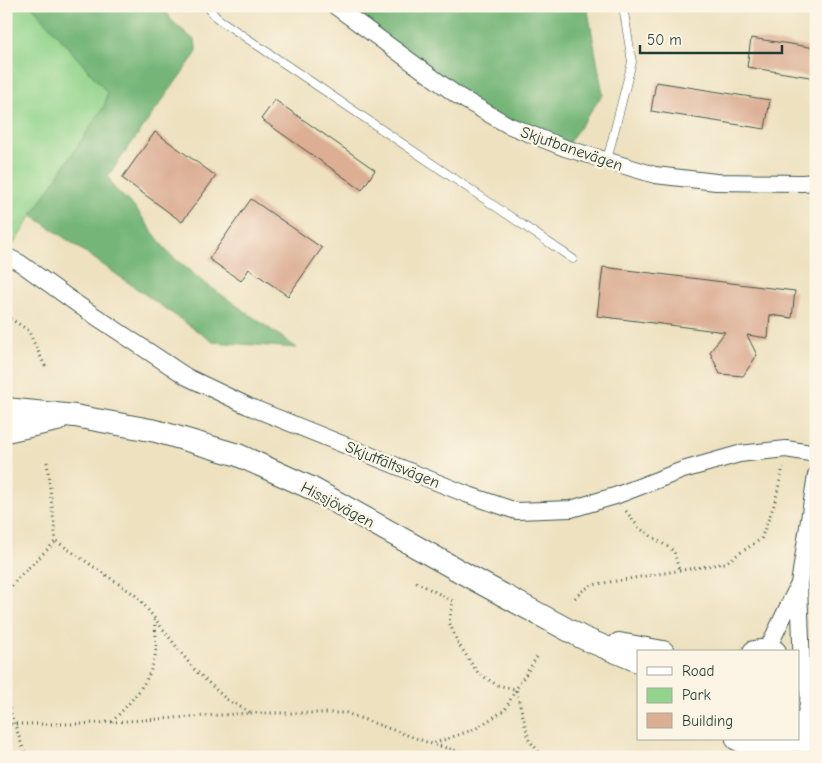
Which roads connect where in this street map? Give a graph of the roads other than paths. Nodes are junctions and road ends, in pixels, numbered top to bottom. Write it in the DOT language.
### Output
graph roads {
  1 [pos="207,6"];
  2 [pos="335,6"];
  3 [pos="623,6"];
  4 [pos="607,160"];
  5 [pos="816,182"];
  6 [pos="6,256"];
  7 [pos="572,259"];
  8 [pos="6,409"];
  9 [pos="75,416"];
  10 [pos="6,431"];
  11 [pos="816,454"];
  12 [pos="816,475"];
  13 [pos="800,584"];
  14 [pos="583,638"];
  15 [pos="652,650"];
  16 [pos="767,650"];
  17 [pos="637,660"];
  18 [pos="807,678"];
  19 [pos="800,727"];
  20 [pos="800,738"];
  21 [pos="739,740"];
  22 [pos="789,740"];
  23 [pos="816,742"];
  1 -- 7 [label="lane"];
  2 -- 4 [label="street, Skjutbanevägen"];
  3 -- 4 [label="lane"];
  4 -- 5 [label="street, Skjutbanevägen"];
  6 -- 11 [label="street, Skjutfältsvägen"];
  8 -- 9 [label="main road, Hissjövägen"];
  9 -- 10 [label="main road, Hissjövägen"];
  9 -- 14 [label="main road, Hissjövägen"];
  12 -- 13 [label="street"];
  13 -- 16 [label="street"];
  13 -- 18 [label="street"];
  14 -- 15 [label="main road, Hissjövägen"];
  14 -- 17 [label="main road, Hissjövägen"];
  18 -- 19 [label="main road"];
  20 -- 23 [label="main road"];
  21 -- 22 [label="main road"];
}
